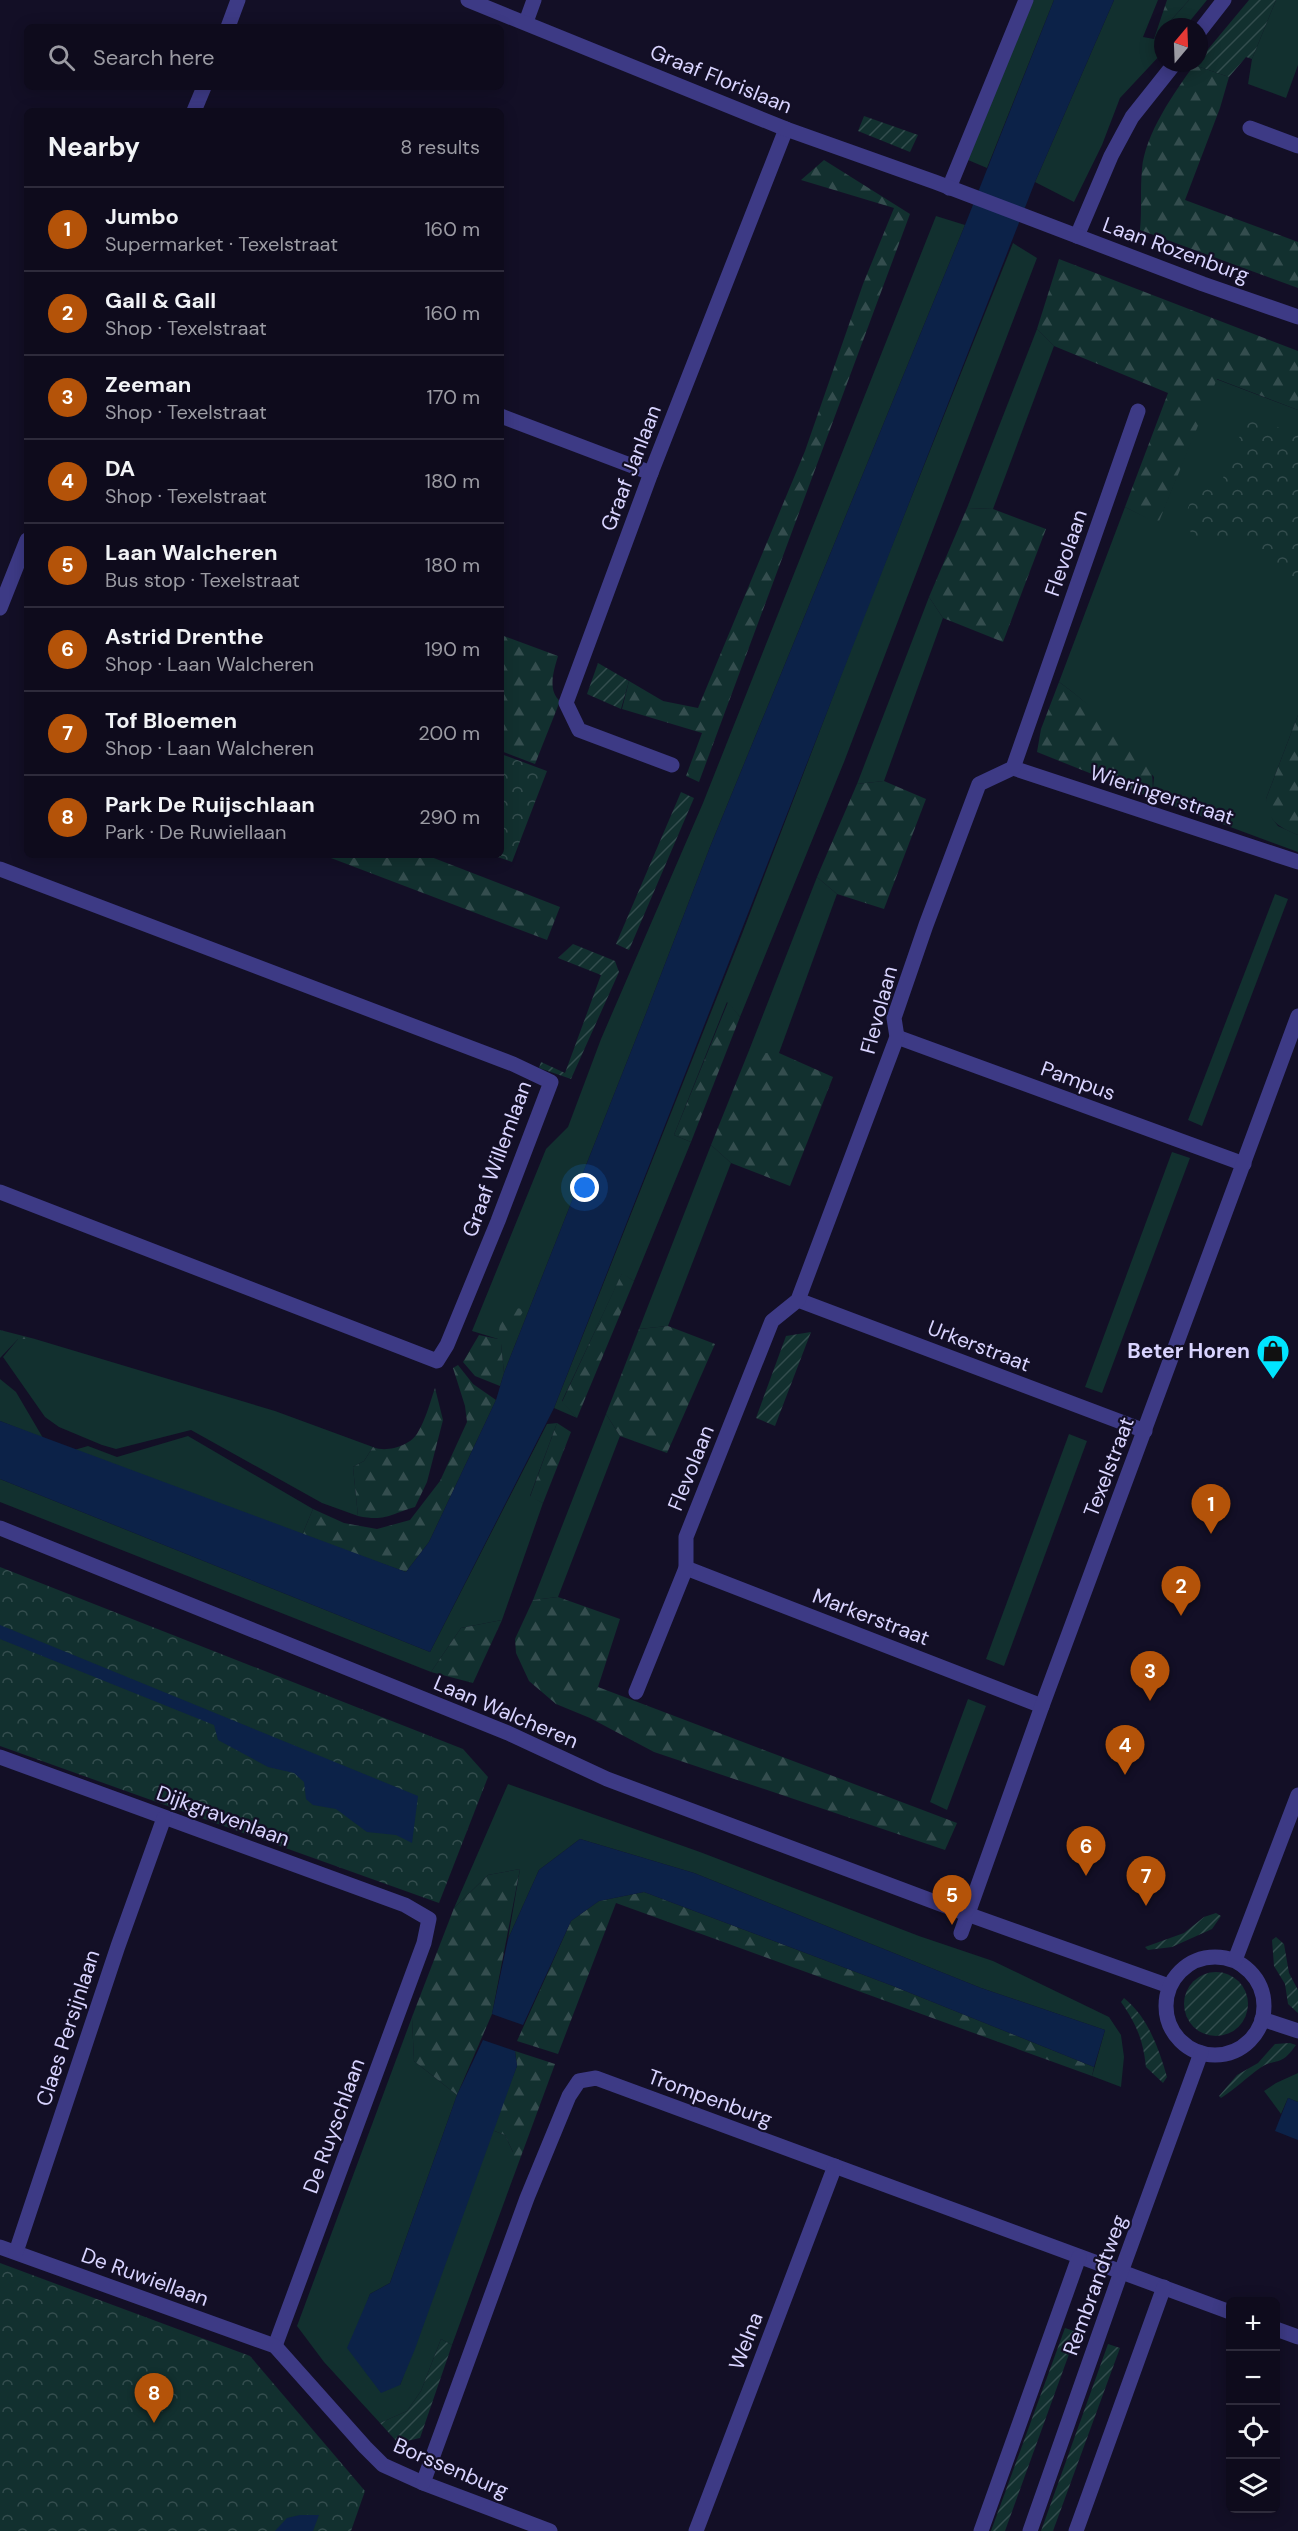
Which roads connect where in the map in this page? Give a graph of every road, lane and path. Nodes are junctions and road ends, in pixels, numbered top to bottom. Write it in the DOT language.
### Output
graph roads {
  1 [pos="238,0"];
  2 [pos="468,0"];
  3 [pos="534,0"];
  4 [pos="1026,0"];
  5 [pos="1224,0"];
  6 [pos="1208,20"];
  7 [pos="526,22"];
  8 [pos="229,24"];
  9 [pos="1168,72"];
  10 [pos="203,90"];
  11 [pos="195,108"];
  12 [pos="1250,128"];
  13 [pos="786,129"];
  14 [pos="1298,146"];
  15 [pos="955,190"];
  16 [pos="1040,222"];
  17 [pos="1077,236"];
  18 [pos="1298,317"];
  19 [pos="1138,411"];
  20 [pos="504,417"];
  21 [pos="651,473"];
  22 [pos="24,548"];
  23 [pos="0,608"];
  24 [pos="672,765"];
  25 [pos="1013,768"];
  26 [pos="1298,862"];
  27 [pos="0,869"];
  28 [pos="1298,1016"];
  29 [pos="897,1036"];
  30 [pos="1292,1048"];
  31 [pos="1244,1164"];
  32 [pos="0,1192"];
  33 [pos="798,1300"];
  34 [pos="1145,1431"];
  35 [pos="0,1528"];
  36 [pos="686,1568"];
  37 [pos="636,1692"];
  38 [pos="1042,1706"];
  39 [pos="0,1757"];
  40 [pos="1298,1795"];
  41 [pos="164,1818"];
  42 [pos="967,1914"];
  43 [pos="429,1919"];
  44 [pos="961,1933"];
  45 [pos="1235,1960"];
  46 [pos="1169,1986"];
  47 [pos="1262,2019"];
  48 [pos="1298,2031"];
  49 [pos="1201,2053"];
  50 [pos="836,2166"];
  51 [pos="0,2247"];
  52 [pos="16,2252"];
  53 [pos="1080,2257"];
  54 [pos="1121,2272"];
  55 [pos="1164,2287"];
  56 [pos="1226,2310"];
  57 [pos="1280,2331"];
  58 [pos="1298,2337"];
  59 [pos="275,2346"];
  60 [pos="423,2483"];
  61 [pos="550,2531"];
  62 [pos="696,2531"];
  63 [pos="981,2531"];
  64 [pos="1030,2531"];
  65 [pos="1076,2531"];
  1 -- 8 [label="street"];
  2 -- 7 [label="street, Graaf Florislaan"];
  3 -- 7 [label="street"];
  4 -- 15 [label="street"];
  5 -- 6 [label="street"];
  7 -- 13 [label="street, Graaf Florislaan"];
  9 -- 17 [label="street"];
  10 -- 11 [label="street"];
  12 -- 14 [label="street"];
  13 -- 15 [label="street, Graaf Florislaan"];
  13 -- 21 [label="street, Graaf Janlaan"];
  15 -- 16 [label="street, Graaf Florislaan"];
  16 -- 17 [label="street, Laan Rozenburg"];
  17 -- 18 [label="street, Laan Rozenburg"];
  19 -- 25 [label="street, Flevolaan"];
  20 -- 21 [label="street"];
  21 -- 24 [label="street, Graaf Janlaan"];
  22 -- 23 [label="street"];
  25 -- 26 [label="street, Wieringerstraat"];
  25 -- 29 [label="street, Flevolaan"];
  27 -- 32 [label="street, Graaf Willemlaan"];
  28 -- 30 [label="street, Texelstraat"];
  29 -- 31 [label="street, Pampus"];
  29 -- 33 [label="street, Flevolaan"];
  30 -- 31 [label="street, Texelstraat"];
  31 -- 34 [label="street, Texelstraat"];
  33 -- 34 [label="street, Urkerstraat"];
  33 -- 36 [label="street, Flevolaan"];
  34 -- 38 [label="street, Texelstraat"];
  35 -- 42 [label="street, Laan Walcheren"];
  36 -- 37 [label="street, Flevolaan"];
  36 -- 38 [label="street, Markerstraat"];
  38 -- 42 [label="street, Texelstraat"];
  39 -- 41 [label="street, Dijkgravenlaan"];
  40 -- 45 [label="street"];
  41 -- 43 [label="street, Dijkgravenlaan"];
  41 -- 52 [label="street, Claes Persijnlaan"];
  42 -- 44 [label="street, Texelstraat"];
  42 -- 46 [label="street, Laan Walcheren"];
  43 -- 59 [label="street, De Ruyschlaan"];
  45 -- 46 [label="street"];
  45 -- 47 [label="street"];
  46 -- 49 [label="street"];
  47 -- 48 [label="street"];
  47 -- 49 [label="street"];
  49 -- 54 [label="street, Rembrandtweg"];
  50 -- 53 [label="street, Trompenburg"];
  50 -- 60 [label="street, Trompenburg"];
  50 -- 62 [label="street, Welna"];
  51 -- 52 [label="street, De Ruwiellaan"];
  52 -- 59 [label="street, De Ruwiellaan"];
  53 -- 54 [label="street, Trompenburg"];
  53 -- 63 [label="street, Rembrandtweg"];
  54 -- 55 [label="street, Trompenburg"];
  54 -- 64 [label="street, Rembrandtweg"];
  55 -- 56 [label="street, Trompenburg"];
  55 -- 65 [label="street"];
  57 -- 58 [label="street"];
  59 -- 60 [label="street, Borssenburg"];
  60 -- 61 [label="street, Borssenburg"];
}
